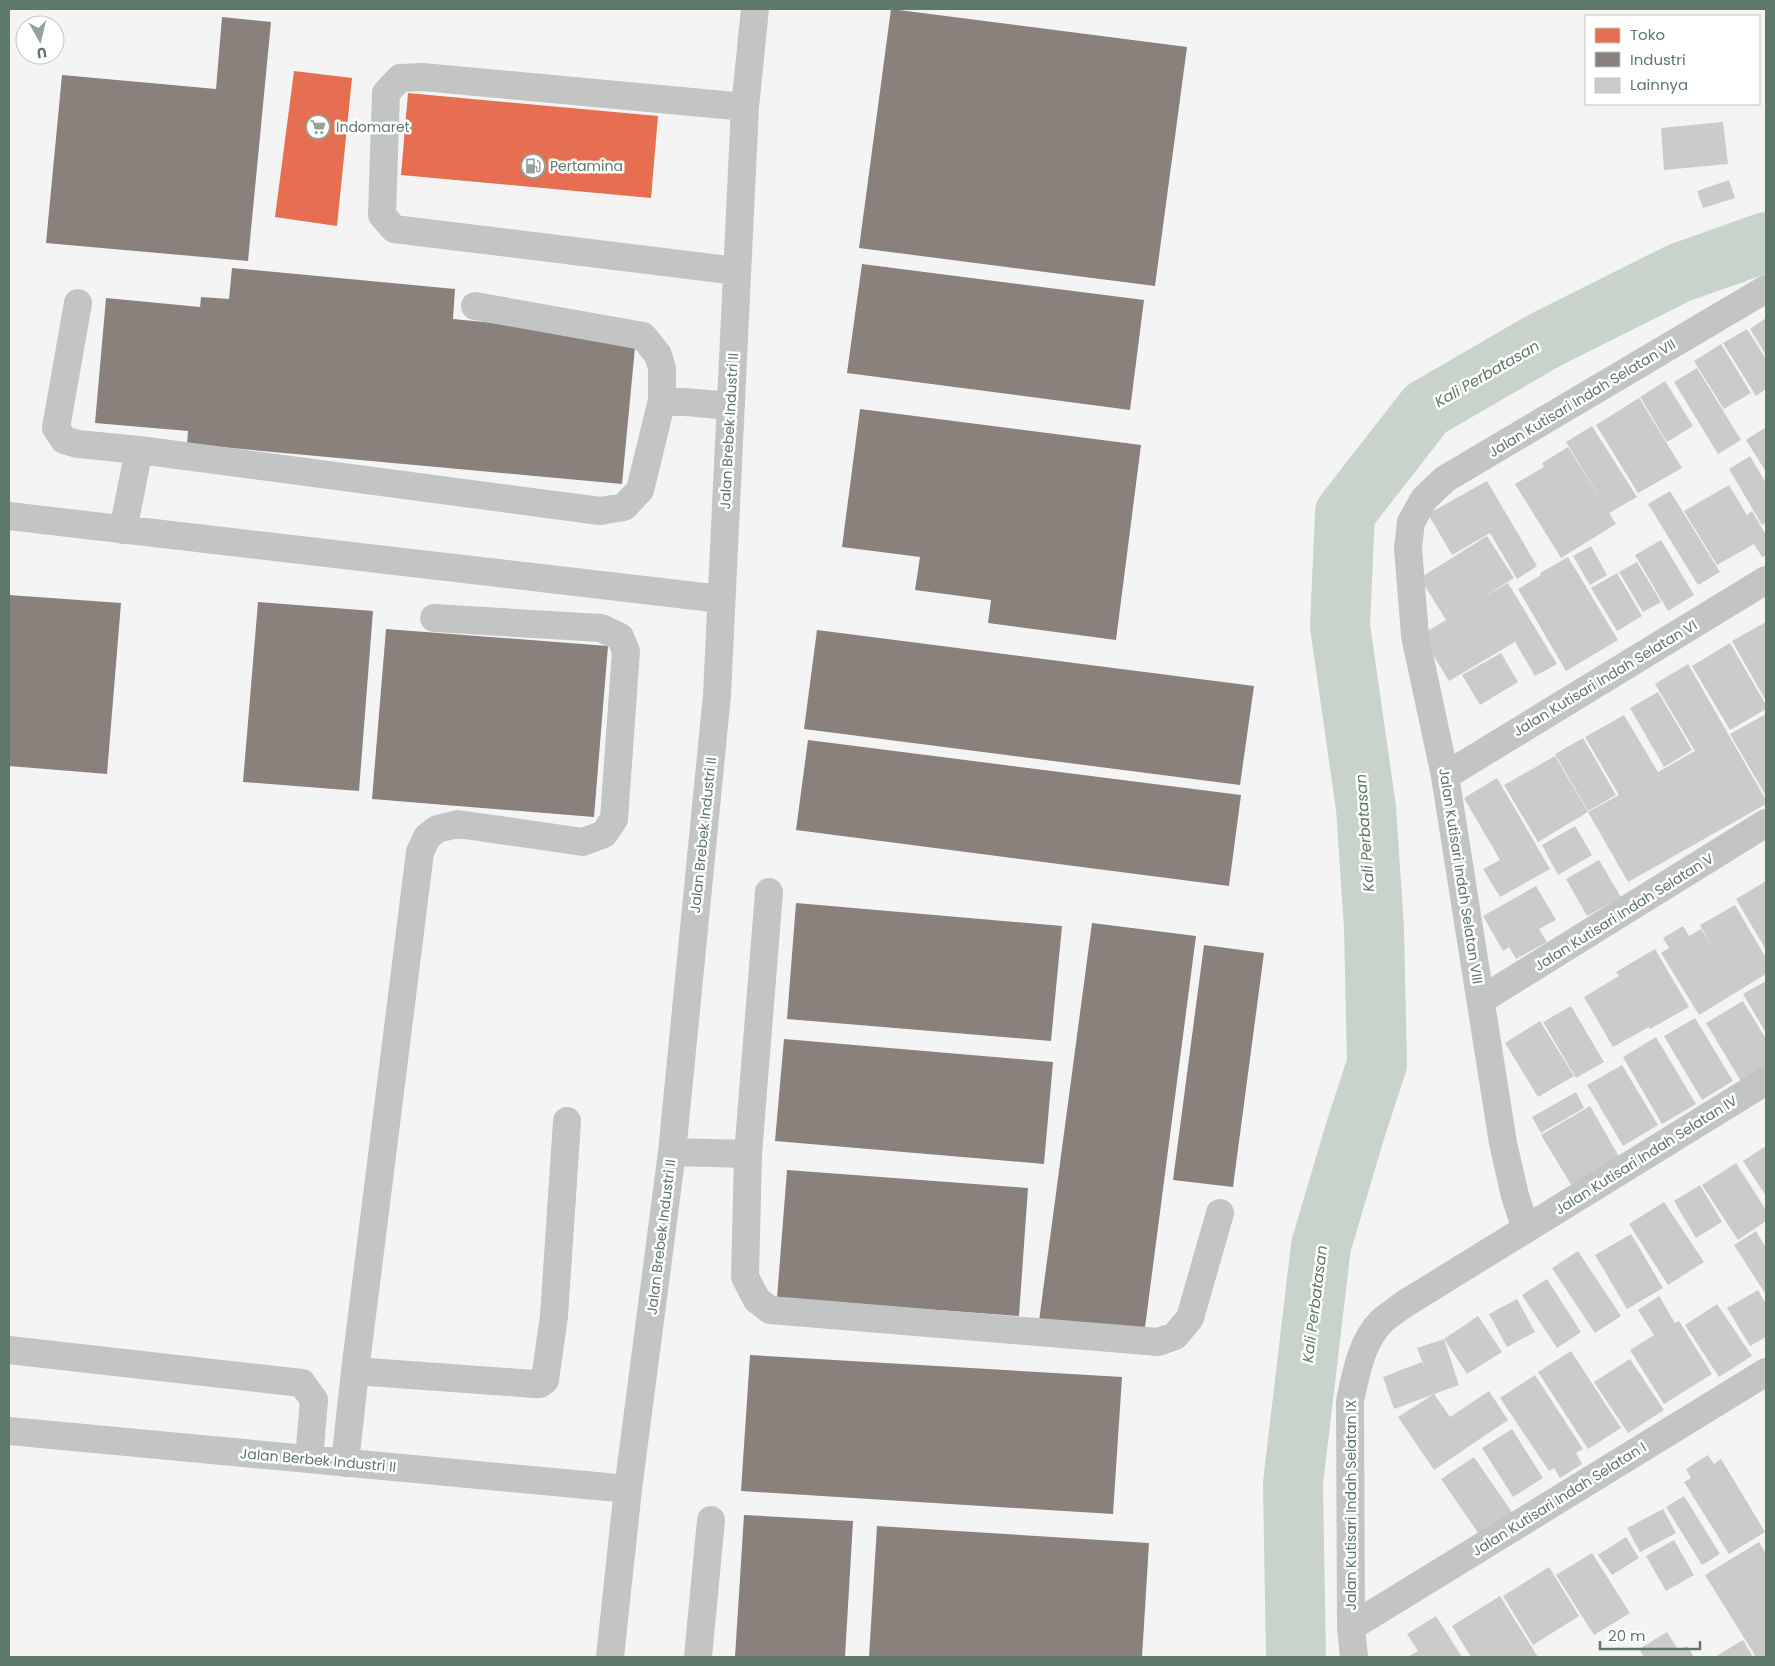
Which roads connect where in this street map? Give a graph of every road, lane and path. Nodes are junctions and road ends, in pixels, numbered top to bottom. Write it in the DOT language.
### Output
graph roads {
  1 [pos="755,9"];
  2 [pos="745,107"];
  3 [pos="737,271"];
  4 [pos="1766,289"];
  5 [pos="78,303"];
  6 [pos="475,306"];
  7 [pos="662,400"];
  8 [pos="730,406"];
  9 [pos="139,450"];
  10 [pos="9,516"];
  11 [pos="1411,522"];
  12 [pos="123,530"];
  13 [pos="1766,580"];
  14 [pos="722,599"];
  15 [pos="434,618"];
  16 [pos="1445,776"];
  17 [pos="1766,824"];
  18 [pos="769,892"];
  19 [pos="1481,1000"];
  20 [pos="1766,1081"];
  21 [pos="567,1121"];
  22 [pos="672,1152"];
  23 [pos="748,1154"];
  24 [pos="1220,1213"];
  25 [pos="1526,1229"];
  26 [pos="9,1350"];
  27 [pos="355,1372"];
  28 [pos="1766,1372"];
  29 [pos="9,1432"];
  30 [pos="309,1460"];
  31 [pos="344,1463"];
  32 [pos="628,1489"];
  33 [pos="711,1520"];
  34 [pos="1351,1627"];
  35 [pos="610,1657"];
  36 [pos="698,1657"];
  37 [pos="1354,1657"];
  1 -- 2 [label="street, Jalan Brebek Industri II"];
  2 -- 3 [label="street, Jalan Brebek Industri II"];
  2 -- 3 [label="street"];
  3 -- 8 [label="street, Jalan Brebek Industri II"];
  4 -- 11 [label="street, Jalan Kutisari Indah Selatan VII"];
  5 -- 9 [label="street"];
  6 -- 7 [label="street"];
  7 -- 8 [label="street"];
  7 -- 9 [label="street"];
  8 -- 14 [label="street, Jalan Brebek Industri II"];
  9 -- 12 [label="street"];
  10 -- 12 [label="street"];
  11 -- 16 [label="street, Jalan Kutisari Indah Selatan VIII"];
  12 -- 14 [label="street"];
  13 -- 16 [label="street, Jalan Kutisari Indah Selatan VI"];
  14 -- 22 [label="street, Jalan Brebek Industri II"];
  15 -- 27 [label="street"];
  16 -- 19 [label="street, Jalan Kutisari Indah Selatan VIII"];
  17 -- 19 [label="street, Jalan Kutisari Indah Selatan V"];
  18 -- 23 [label="street"];
  19 -- 25 [label="street, Jalan Kutisari Indah Selatan VIII"];
  20 -- 25 [label="street, Jalan Kutisari Indah Selatan IV"];
  21 -- 27 [label="street"];
  22 -- 23 [label="street"];
  22 -- 32 [label="street, Jalan Brebek Industri II"];
  23 -- 24 [label="street"];
  25 -- 34 [label="street, Jalan Kutisari Indah Selatan IX"];
  26 -- 30 [label="street"];
  27 -- 31 [label="street"];
  28 -- 34 [label="street, Jalan Kutisari Indah Selatan I"];
  29 -- 30 [label="street, Jalan Berbek Industri II"];
  30 -- 31 [label="street, Jalan Berbek Industri II"];
  31 -- 32 [label="street, Jalan Berbek Industri II"];
  32 -- 35 [label="street, Jalan Brebek Industri II"];
  33 -- 36 [label="street"];
  34 -- 37 [label="street, Jalan Kutisari Indah Selatan IX"];
}
